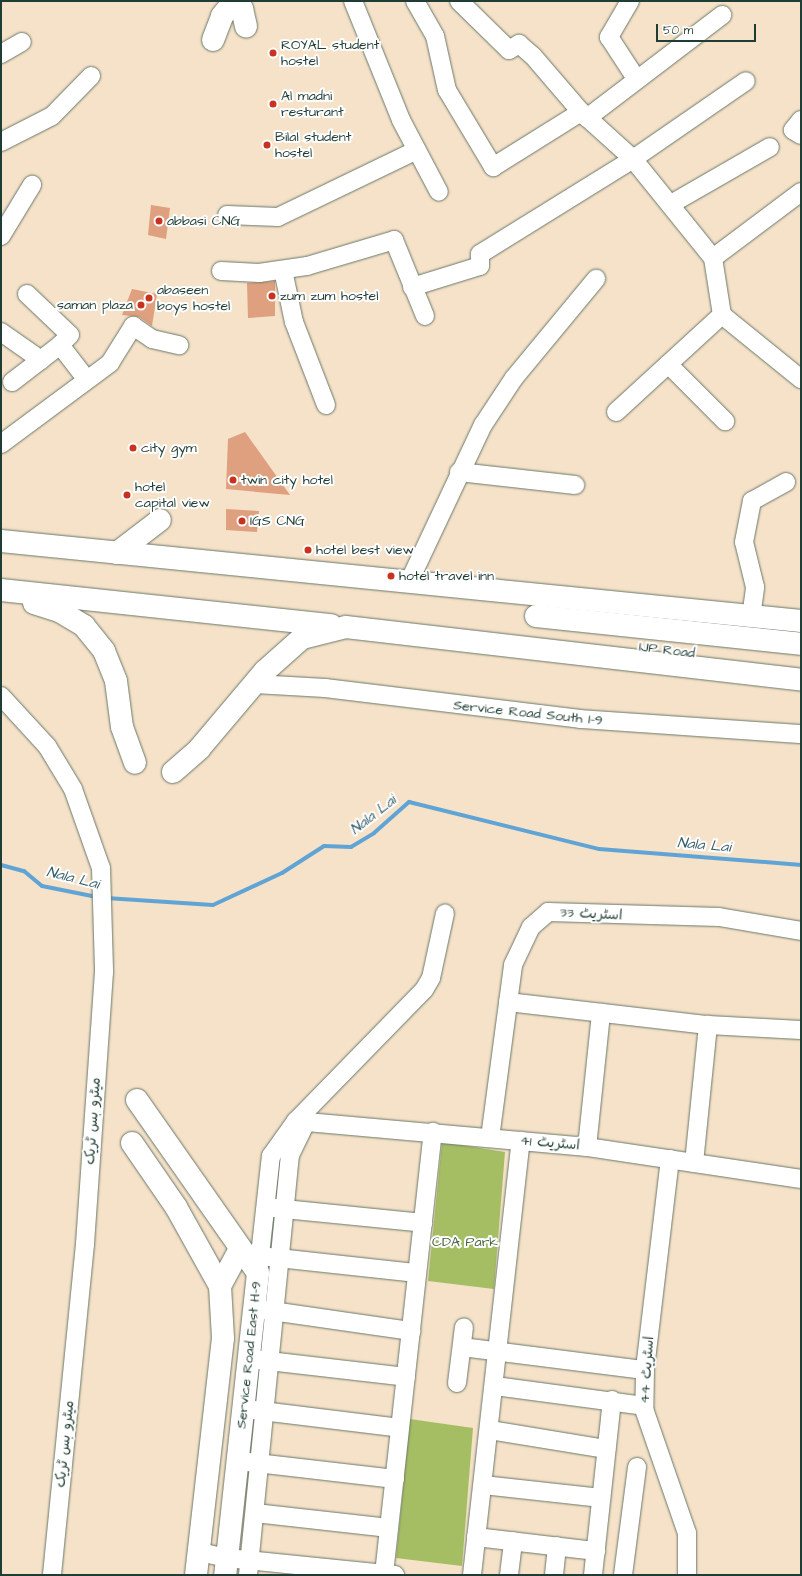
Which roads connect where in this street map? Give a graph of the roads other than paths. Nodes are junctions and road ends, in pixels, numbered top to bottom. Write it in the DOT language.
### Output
graph roads {
  1 [pos="353,1"];
  2 [pos="415,1"];
  3 [pos="459,1"];
  4 [pos="630,1"];
  5 [pos="722,15"];
  6 [pos="246,27"];
  7 [pos="213,40"];
  8 [pos="22,42"];
  9 [pos="1,54"];
  10 [pos="91,76"];
  11 [pos="637,80"];
  12 [pos="746,81"];
  13 [pos="584,115"];
  14 [pos="801,120"];
  15 [pos="801,135"];
  16 [pos="1,142"];
  17 [pos="770,146"];
  18 [pos="417,150"];
  19 [pos="633,159"];
  20 [pos="32,185"];
  21 [pos="439,192"];
  22 [pos="801,192"];
  23 [pos="671,204"];
  24 [pos="7,214"];
  25 [pos="227,215"];
  26 [pos="1,236"];
  27 [pos="713,258"];
  28 [pos="283,270"];
  29 [pos="221,271"];
  30 [pos="596,279"];
  31 [pos="412,287"];
  32 [pos="27,294"];
  33 [pos="722,315"];
  34 [pos="425,316"];
  35 [pos="1,332"];
  36 [pos="60,345"];
  37 [pos="179,345"];
  38 [pos="41,360"];
  39 [pos="668,364"];
  40 [pos="800,375"];
  41 [pos="87,380"];
  42 [pos="12,382"];
  43 [pos="326,405"];
  44 [pos="616,412"];
  45 [pos="725,421"];
  46 [pos="1,444"];
  47 [pos="459,472"];
  48 [pos="786,482"];
  49 [pos="575,485"];
  50 [pos="160,520"];
  51 [pos="1,541"];
  52 [pos="117,553"];
  53 [pos="409,582"];
  54 [pos="1,591"];
  55 [pos="751,617"];
  56 [pos="801,621"];
  57 [pos="346,627"];
  58 [pos="801,644"];
  59 [pos="801,666"];
  60 [pos="801,680"];
  61 [pos="255,684"];
  62 [pos="1,696"];
  63 [pos="801,734"];
  64 [pos="134,763"];
  65 [pos="173,772"];
  66 [pos="444,913"];
  67 [pos="801,931"];
  68 [pos="508,1002"];
  69 [pos="601,1013"];
  70 [pos="708,1025"];
  71 [pos="801,1030"];
  72 [pos="137,1100"];
  73 [pos="301,1122"];
  74 [pos="433,1132"];
  75 [pos="490,1138"];
  76 [pos="521,1141"];
  77 [pos="132,1143"];
  78 [pos="587,1147"];
  79 [pos="670,1159"];
  80 [pos="694,1163"];
  81 [pos="801,1179"];
  82 [pos="264,1207"];
  83 [pos="286,1208"];
  84 [pos="423,1223"];
  85 [pos="281,1258"];
  86 [pos="253,1259"];
  87 [pos="417,1273"];
  88 [pos="220,1286"];
  89 [pos="254,1308"];
  90 [pos="276,1311"];
  91 [pos="464,1327"];
  92 [pos="411,1331"];
  93 [pos="462,1347"];
  94 [pos="499,1351"];
  95 [pos="249,1359"];
  96 [pos="271,1360"];
  97 [pos="645,1370"];
  98 [pos="406,1377"];
  99 [pos="457,1383"];
  100 [pos="495,1386"];
  101 [pos="612,1400"];
  102 [pos="644,1406"];
  103 [pos="243,1409"];
  104 [pos="266,1411"];
  105 [pos="400,1428"];
  106 [pos="490,1430"];
  107 [pos="606,1450"];
  108 [pos="237,1461"];
  109 [pos="260,1462"];
  110 [pos="637,1467"];
  111 [pos="395,1478"];
  112 [pos="483,1485"];
  113 [pos="601,1498"];
  114 [pos="255,1513"];
  115 [pos="389,1528"];
  116 [pos="476,1537"];
  117 [pos="513,1542"];
  118 [pos="558,1546"];
  119 [pos="596,1551"];
  120 [pos="200,1552"];
  121 [pos="226,1566"];
  122 [pos="249,1568"];
  123 [pos="52,1575"];
  124 [pos="196,1575"];
  125 [pos="390,1575"];
  126 [pos="472,1575"];
  127 [pos="509,1575"];
  128 [pos="554,1575"];
  129 [pos="593,1575"];
  130 [pos="623,1575"];
  131 [pos="687,1575"];
  1 -- 18 [label="street"];
  2 -- 13 [label="street"];
  3 -- 13 [label="street"];
  4 -- 11 [label="street"];
  5 -- 11 [label="street"];
  6 -- 7 [label="main road"];
  8 -- 9 [label="street"];
  10 -- 16 [label="street"];
  11 -- 13 [label="street"];
  12 -- 19 [label="street"];
  13 -- 19 [label="street"];
  14 -- 15 [label="street"];
  17 -- 23 [label="street"];
  18 -- 21 [label="street"];
  18 -- 25 [label="street"];
  19 -- 23 [label="street"];
  19 -- 31 [label="street"];
  20 -- 24 [label="street"];
  22 -- 27 [label="street"];
  23 -- 27 [label="street"];
  24 -- 26 [label="street"];
  27 -- 33 [label="street"];
  28 -- 29 [label="street"];
  28 -- 31 [label="street"];
  28 -- 43 [label="street"];
  30 -- 47 [label="street"];
  31 -- 34 [label="street"];
  32 -- 36 [label="street"];
  33 -- 39 [label="street"];
  33 -- 40 [label="street"];
  35 -- 38 [label="street"];
  36 -- 38 [label="street"];
  36 -- 41 [label="street"];
  37 -- 41 [label="street"];
  38 -- 42 [label="street"];
  39 -- 44 [label="street"];
  39 -- 45 [label="street"];
  41 -- 46 [label="street"];
  47 -- 49 [label="street"];
  47 -- 53 [label="street"];
  48 -- 55 [label="street"];
  50 -- 52 [label="main road"];
  51 -- 52 [label="main road"];
  52 -- 53 [label="main road"];
  53 -- 55 [label="main road"];
  54 -- 57 [label="main road"];
  54 -- 64 [label="main road"];
  55 -- 56 [label="main road"];
  57 -- 60 [label="main road"];
  57 -- 61 [label="main road"];
  58 -- 59 [label="main road, IJP Road"];
  61 -- 63 [label="street, Service Road South I-9"];
  61 -- 65 [label="main road"];
  62 -- 123 [label="street, میٹرو بس ٹریک"];
  66 -- 73 [label="street"];
  67 -- 68 [label="street, اسٹریٹ 33"];
  68 -- 69 [label="street"];
  68 -- 75 [label="street, اسٹریٹ 33"];
  69 -- 70 [label="street"];
  69 -- 78 [label="street"];
  70 -- 71 [label="street"];
  70 -- 80 [label="street"];
  72 -- 86 [label="main road"];
  73 -- 74 [label="street, اسٹریٹ 41"];
  73 -- 82 [label="street"];
  73 -- 83 [label="street"];
  74 -- 75 [label="street, اسٹریٹ 41"];
  74 -- 84 [label="street"];
  75 -- 76 [label="street, اسٹریٹ 41"];
  76 -- 78 [label="street, اسٹریٹ 41"];
  76 -- 94 [label="street"];
  77 -- 88 [label="main road, Service Road East H-9"];
  78 -- 79 [label="street, اسٹریٹ 41"];
  79 -- 80 [label="street, اسٹریٹ 41"];
  79 -- 97 [label="street, اسٹریٹ 44"];
  80 -- 81 [label="street, اسٹریٹ 41"];
  82 -- 83 [label="street"];
  82 -- 86 [label="street"];
  83 -- 84 [label="street"];
  83 -- 85 [label="street"];
  84 -- 87 [label="street"];
  85 -- 86 [label="street"];
  85 -- 87 [label="street"];
  85 -- 90 [label="street"];
  86 -- 88 [label="main road"];
  86 -- 89 [label="main road, Service Road East H-9"];
  87 -- 92 [label="street"];
  88 -- 120 [label="main road, Service Road East H-9"];
  89 -- 90 [label="street"];
  89 -- 95 [label="main road, Service Road East H-9"];
  90 -- 92 [label="street"];
  90 -- 96 [label="street"];
  91 -- 93 [label="street"];
  92 -- 98 [label="street"];
  93 -- 94 [label="street"];
  93 -- 99 [label="street"];
  94 -- 97 [label="street"];
  94 -- 100 [label="street"];
  95 -- 96 [label="street"];
  95 -- 103 [label="main road, Service Road East H-9"];
  96 -- 98 [label="street"];
  96 -- 104 [label="street"];
  97 -- 102 [label="street, اسٹریٹ 44"];
  98 -- 105 [label="street"];
  100 -- 101 [label="street"];
  100 -- 106 [label="street"];
  101 -- 102 [label="street"];
  101 -- 107 [label="street"];
  102 -- 131 [label="street, اسٹریٹ 44"];
  103 -- 104 [label="street"];
  103 -- 108 [label="main road, Service Road East H-9"];
  104 -- 105 [label="street"];
  104 -- 109 [label="street"];
  105 -- 111 [label="street"];
  106 -- 107 [label="street"];
  106 -- 112 [label="street"];
  107 -- 113 [label="street"];
  108 -- 109 [label="street"];
  108 -- 121 [label="main road, Service Road East H-9"];
  109 -- 111 [label="street"];
  109 -- 114 [label="street"];
  110 -- 130 [label="street"];
  111 -- 115 [label="street"];
  112 -- 113 [label="street"];
  112 -- 116 [label="street"];
  113 -- 119 [label="street"];
  114 -- 115 [label="street"];
  114 -- 122 [label="street"];
  115 -- 125 [label="street"];
  116 -- 117 [label="street"];
  116 -- 126 [label="street"];
  117 -- 118 [label="street"];
  117 -- 127 [label="street"];
  118 -- 119 [label="street"];
  118 -- 128 [label="street"];
  119 -- 129 [label="street"];
  120 -- 121 [label="street"];
  120 -- 124 [label="main road, Service Road East H-9"];
  121 -- 122 [label="street"];
  122 -- 125 [label="street"];
}
